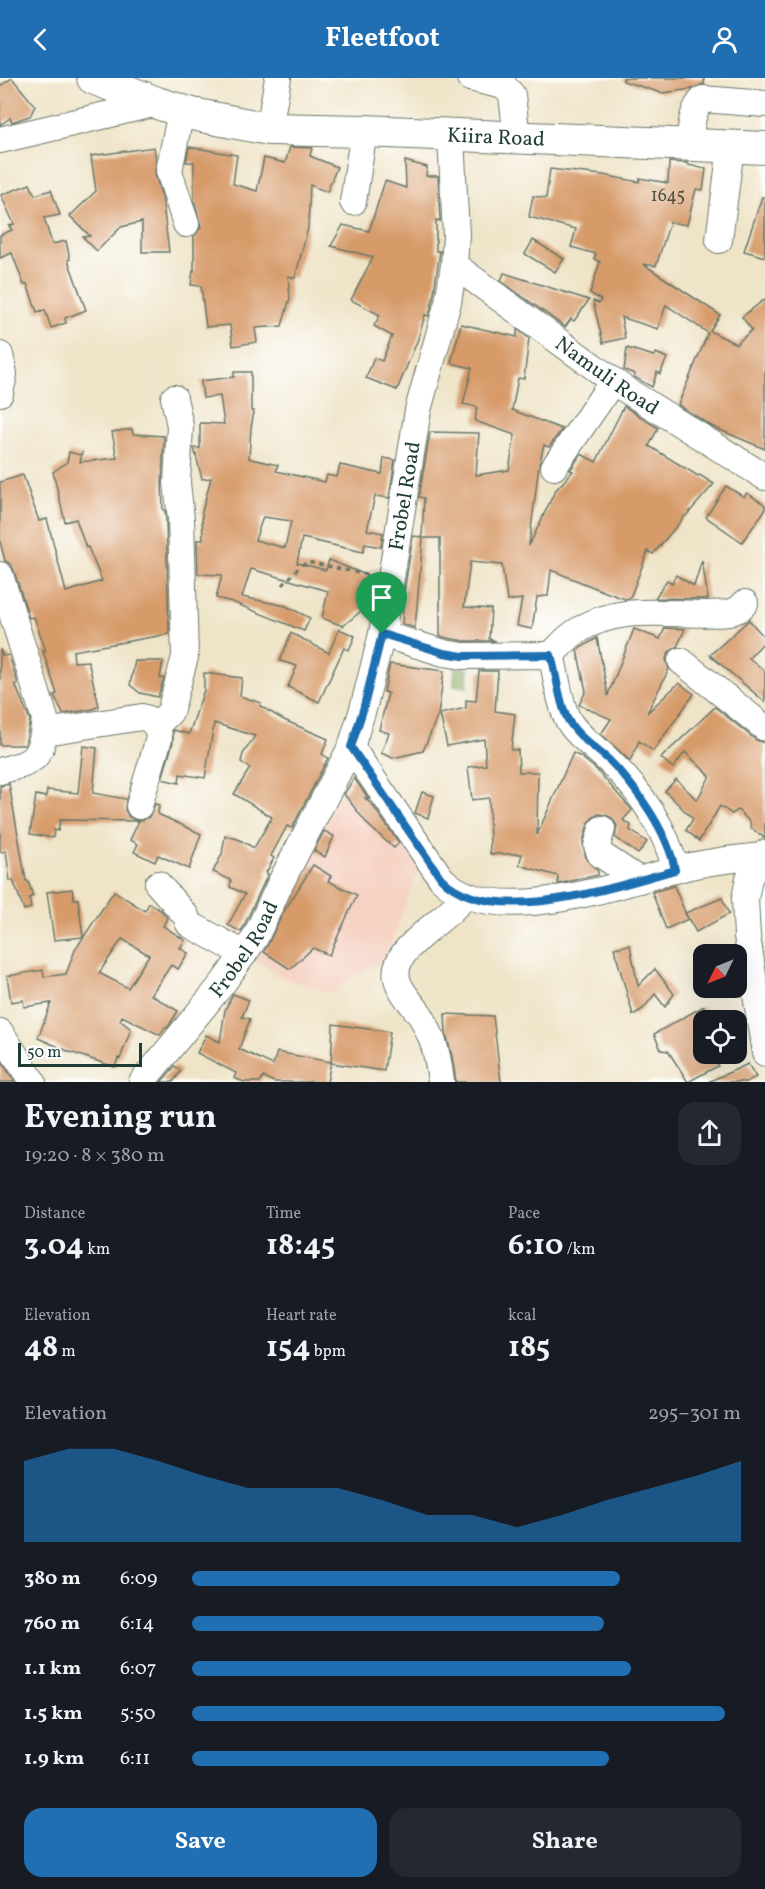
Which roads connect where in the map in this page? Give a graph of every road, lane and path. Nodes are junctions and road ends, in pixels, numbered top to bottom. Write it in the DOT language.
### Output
graph roads {
  1 [pos="93,78"];
  2 [pos="278,78"];
  3 [pos="470,78"];
  4 [pos="765,104"];
  5 [pos="169,107"];
  6 [pos="269,129"];
  7 [pos="364,131"];
  8 [pos="451,136"];
  9 [pos="517,139"];
  10 [pos="0,140"];
  11 [pos="689,146"];
  12 [pos="731,147"];
  13 [pos="765,148"];
  14 [pos="353,202"];
  15 [pos="186,224"];
  16 [pos="719,240"];
  17 [pos="454,265"];
  18 [pos="0,355"];
  19 [pos="613,381"];
  20 [pos="0,393"];
  21 [pos="174,398"];
  22 [pos="554,467"];
  23 [pos="765,477"];
  24 [pos="0,575"];
  25 [pos="390,580"];
  26 [pos="283,585"];
  27 [pos="745,603"];
  28 [pos="382,634"];
  29 [pos="551,655"];
  30 [pos="681,661"];
  31 [pos="156,726"];
  32 [pos="765,728"];
  33 [pos="45,732"];
  34 [pos="351,747"];
  35 [pos="0,771"];
  36 [pos="139,806"];
  37 [pos="602,829"];
  38 [pos="763,854"];
  39 [pos="684,868"];
  40 [pos="639,880"];
  41 [pos="158,884"];
  42 [pos="466,895"];
  43 [pos="244,954"];
  44 [pos="0,1032"];
  45 [pos="765,1053"];
  46 [pos="33,1082"];
  47 [pos="142,1082"];
  48 [pos="441,1082"];
  1 -- 5 [label="main road, Kiira Road"];
  2 -- 6 [label="street"];
  3 -- 9 [label="street"];
  4 -- 11 [label="street"];
  5 -- 6 [label="main road, Kiira Road"];
  5 -- 10 [label="street"];
  5 -- 15 [label="street"];
  6 -- 7 [label="main road, Kiira Road"];
  7 -- 8 [label="main road, Kiira Road"];
  7 -- 14 [label="street"];
  8 -- 9 [label="main road, Kiira Road"];
  8 -- 17 [label="street, Frobel Road"];
  9 -- 11 [label="main road, Kiira Road"];
  11 -- 12 [label="main road, Kiira Road"];
  12 -- 13 [label="main road, Kiira Road"];
  12 -- 16 [label="street"];
  17 -- 19 [label="street, Namuli Road"];
  17 -- 25 [label="street, Frobel Road"];
  18 -- 20 [label="street"];
  19 -- 22 [label="street"];
  19 -- 23 [label="street, Namuli Road"];
  21 -- 31 [label="street"];
  24 -- 33 [label="street"];
  25 -- 26 [label="path"];
  25 -- 28 [label="street, Frobel Road"];
  27 -- 29 [label="street"];
  28 -- 29 [label="street"];
  28 -- 34 [label="street, Frobel Road"];
  29 -- 39 [label="street"];
  30 -- 32 [label="street"];
  31 -- 33 [label="street"];
  31 -- 36 [label="street"];
  33 -- 35 [label="street"];
  34 -- 42 [label="street"];
  34 -- 43 [label="street, Frobel Road"];
  37 -- 40 [label="street"];
  38 -- 39 [label="street"];
  38 -- 45 [label="street"];
  39 -- 40 [label="street"];
  40 -- 42 [label="street"];
  41 -- 43 [label="street"];
  42 -- 48 [label="street"];
  43 -- 47 [label="street, Frobel Road"];
  44 -- 46 [label="street"];
}
